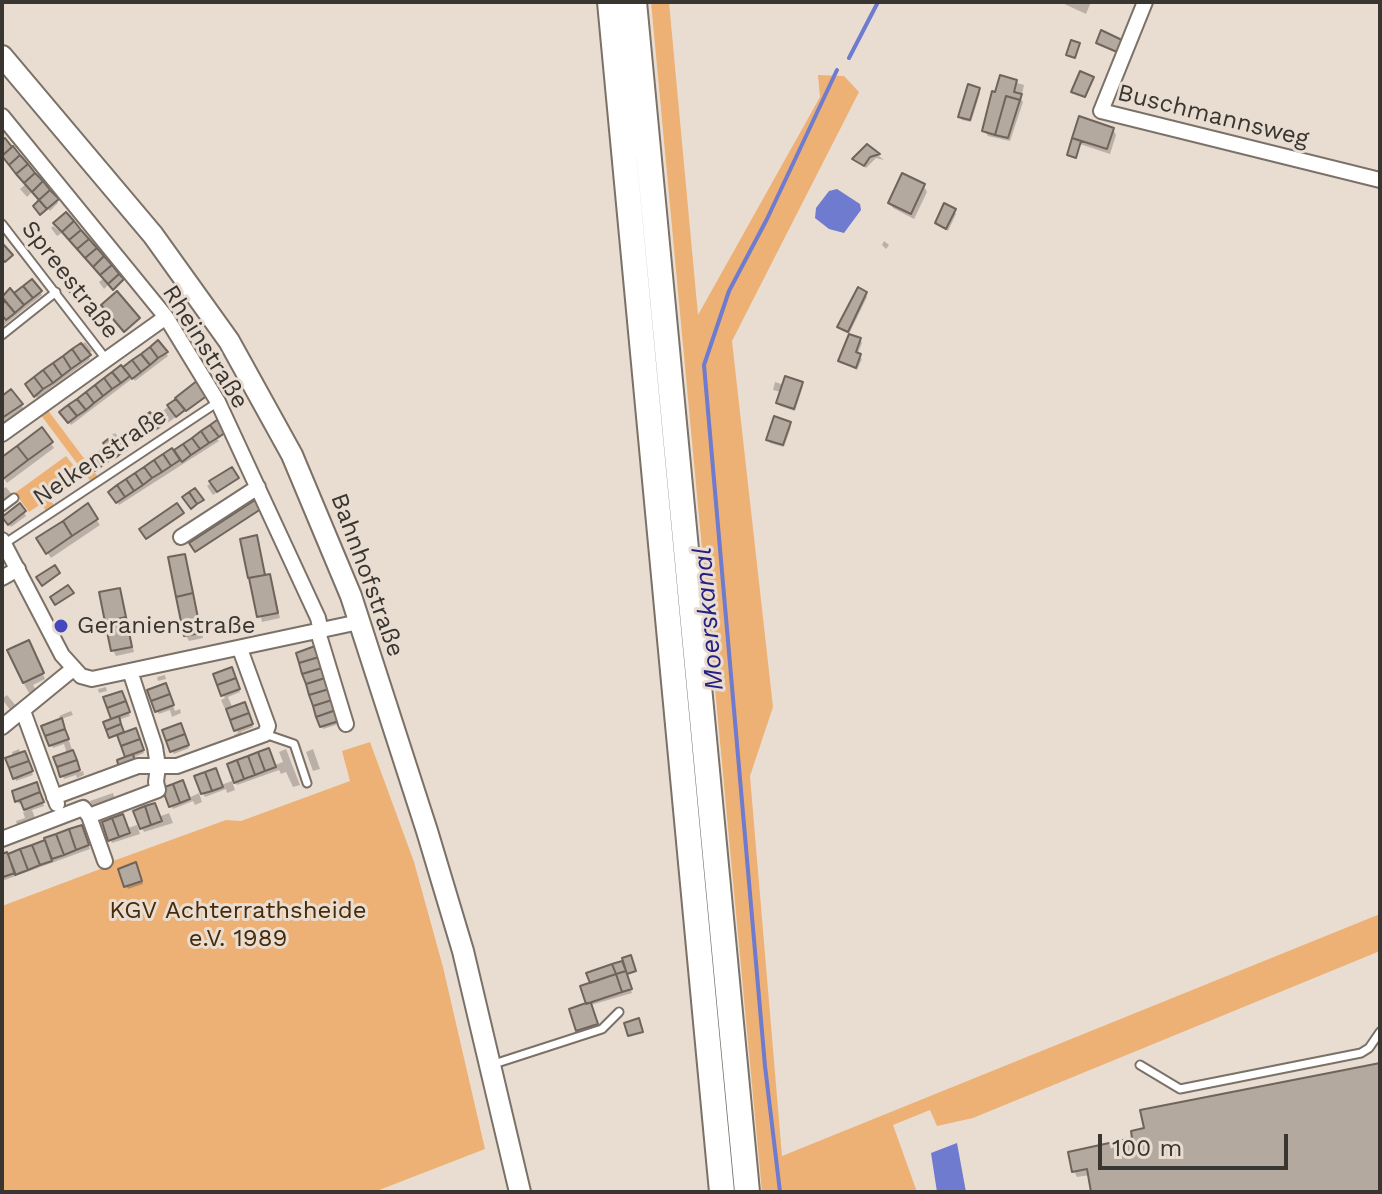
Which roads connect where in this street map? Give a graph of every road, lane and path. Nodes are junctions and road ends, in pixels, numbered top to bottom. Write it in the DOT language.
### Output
graph roads {
  1 [pos="610,2"];
  2 [pos="634,2"];
  3 [pos="1145,2"];
  4 [pos="2,56"];
  5 [pos="2,116"];
  6 [pos="1380,180"];
  7 [pos="3,228"];
  8 [pos="56,292"];
  9 [pos="166,317"];
  10 [pos="2,335"];
  11 [pos="107,361"];
  12 [pos="218,402"];
  13 [pos="2,434"];
  14 [pos="258,487"];
  15 [pos="14,498"];
  16 [pos="2,507"];
  17 [pos="181,537"];
  18 [pos="3,542"];
  19 [pos="18,569"];
  20 [pos="2,578"];
  21 [pos="359,622"];
  22 [pos="320,631"];
  23 [pos="240,649"];
  24 [pos="73,669"];
  25 [pos="130,671"];
  26 [pos="23,711"];
  27 [pos="346,724"];
  28 [pos="2,727"];
  29 [pos="265,734"];
  30 [pos="158,766"];
  31 [pos="307,783"];
  32 [pos="76,789"];
  33 [pos="54,797"];
  34 [pos="86,812"];
  35 [pos="62,816"];
  36 [pos="2,839"];
  37 [pos="105,861"];
  38 [pos="619,1012"];
  39 [pos="1380,1032"];
  40 [pos="492,1065"];
  41 [pos="1140,1065"];
  42 [pos="520,1192"];
  43 [pos="722,1192"];
  44 [pos="747,1192"];
  1 -- 43 [label="highway"];
  2 -- 44 [label="highway"];
  3 -- 6 [label="street, Buschmannsweg"];
  4 -- 21 [label="main road, Bahnhofstraße"];
  5 -- 9 [label="street, Rheinstraße"];
  7 -- 8 [label="lane, Spreestraße"];
  8 -- 10 [label="lane"];
  8 -- 11 [label="lane, Spreestraße"];
  9 -- 11 [label="street"];
  9 -- 12 [label="street, Rheinstraße"];
  11 -- 13 [label="street"];
  12 -- 14 [label="street, Rheinstraße"];
  12 -- 18 [label="lane, Nelkenstraße"];
  14 -- 17 [label="street"];
  14 -- 22 [label="street, Rheinstraße"];
  15 -- 16 [label="lane"];
  18 -- 19 [label="street"];
  19 -- 20 [label="street"];
  19 -- 24 [label="street"];
  21 -- 22 [label="street"];
  21 -- 40 [label="main road, Bahnhofstraße"];
  22 -- 23 [label="street"];
  22 -- 27 [label="street, Rheinstraße"];
  23 -- 25 [label="street"];
  23 -- 29 [label="street"];
  24 -- 25 [label="street"];
  24 -- 26 [label="street"];
  25 -- 30 [label="street"];
  26 -- 28 [label="street"];
  26 -- 33 [label="street"];
  29 -- 30 [label="street"];
  29 -- 31 [label="lane"];
  30 -- 32 [label="street"];
  30 -- 34 [label="street"];
  32 -- 33 [label="street"];
  32 -- 34 [label="street"];
  33 -- 35 [label="street"];
  34 -- 35 [label="street"];
  34 -- 37 [label="street"];
  35 -- 36 [label="street"];
  38 -- 40 [label="lane"];
  39 -- 41 [label="lane"];
  40 -- 42 [label="main road, Bahnhofstraße"];
}
